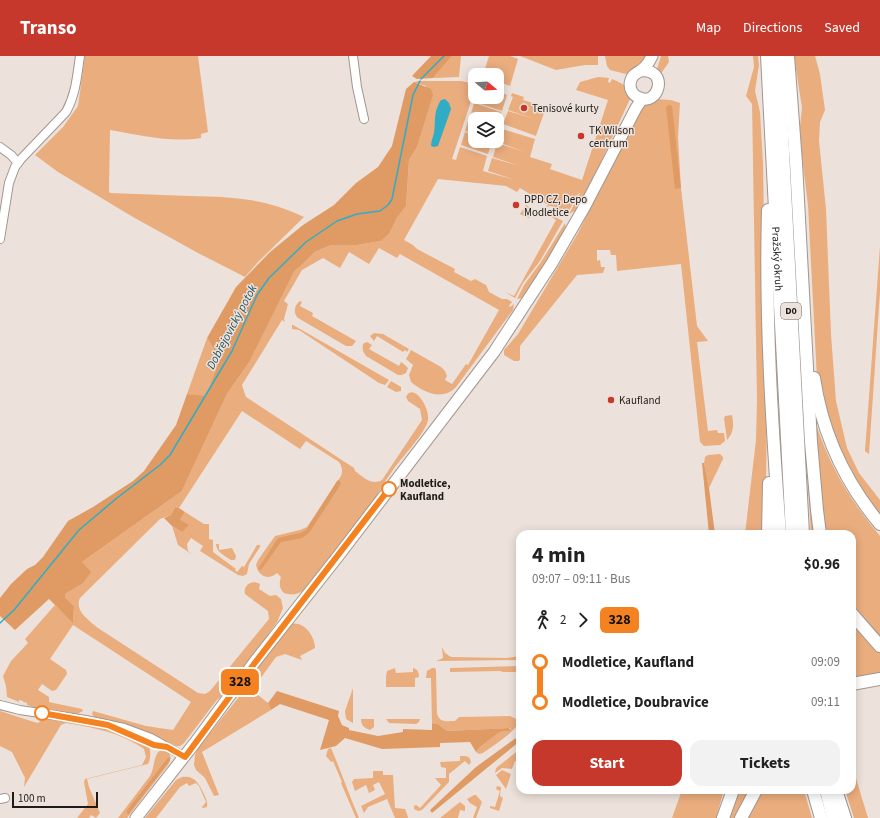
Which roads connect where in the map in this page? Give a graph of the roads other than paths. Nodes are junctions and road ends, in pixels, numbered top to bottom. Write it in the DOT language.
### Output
graph roads {
  1 [pos="80,56"];
  2 [pos="353,56"];
  3 [pos="652,56"];
  4 [pos="658,56"];
  5 [pos="767,56"];
  6 [pos="778,56"];
  7 [pos="788,56"];
  8 [pos="640,70"];
  9 [pos="655,74"];
  10 [pos="638,96"];
  11 [pos="364,119"];
  12 [pos="770,123"];
  13 [pos="0,147"];
  14 [pos="18,163"];
  15 [pos="0,239"];
  16 [pos="804,316"];
  17 [pos="771,380"];
  18 [pos="880,524"];
  19 [pos="768,530"];
  20 [pos="780,530"];
  21 [pos="792,530"];
  22 [pos="803,530"];
  23 [pos="820,530"];
  24 [pos="856,619"];
  25 [pos="880,646"];
  26 [pos="880,679"];
  27 [pos="856,683"];
  28 [pos="0,705"];
  29 [pos="185,757"];
  30 [pos="727,794"];
  31 [pos="731,794"];
  32 [pos="754,794"];
  33 [pos="814,794"];
  34 [pos="827,794"];
  35 [pos="837,794"];
  36 [pos="136,818"];
  37 [pos="722,818"];
  38 [pos="741,818"];
  39 [pos="821,818"];
  40 [pos="834,818"];
  41 [pos="845,818"];
  1 -- 14 [label="street"];
  2 -- 11 [label="street"];
  3 -- 8 [label="main road"];
  4 -- 9 [label="main road"];
  5 -- 12 [label="highway, Pražský okruh / D0"];
  6 -- 22 [label="highway, Pražský okruh / D0"];
  7 -- 16 [label="highway"];
  8 -- 9 [label="main road"];
  8 -- 10 [label="main road"];
  9 -- 10 [label="main road"];
  10 -- 29 [label="main road"];
  12 -- 17 [label="highway, D0"];
  12 -- 21 [label="highway, Pražský okruh / D0"];
  13 -- 14 [label="street"];
  14 -- 15 [label="street"];
  16 -- 18 [label="highway"];
  16 -- 23 [label="highway"];
  17 -- 19 [label="highway"];
  17 -- 20 [label="highway"];
  24 -- 25 [label="highway"];
  26 -- 27 [label="highway"];
  28 -- 29 [label="street"];
  29 -- 36 [label="main road"];
  30 -- 37 [label="highway"];
  31 -- 37 [label="highway"];
  32 -- 38 [label="highway"];
  33 -- 39 [label="highway"];
  34 -- 40 [label="highway"];
  35 -- 41 [label="highway"];
}
